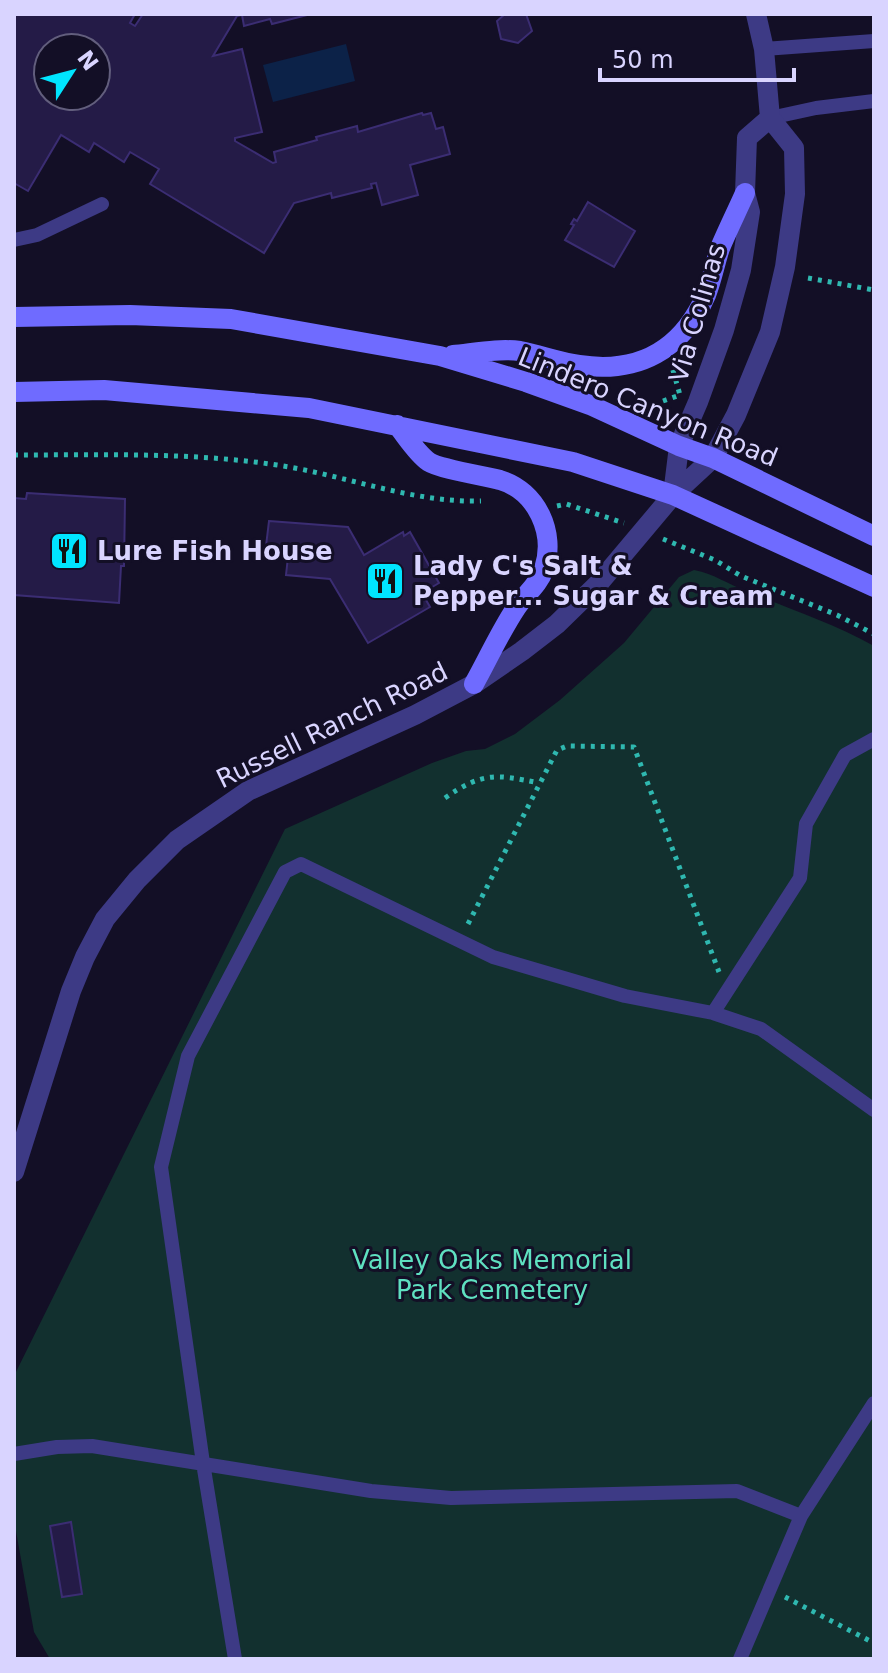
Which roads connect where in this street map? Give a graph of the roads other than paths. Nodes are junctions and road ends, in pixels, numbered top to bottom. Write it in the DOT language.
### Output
graph roads {
  1 [pos="756,14"];
  2 [pos="874,41"];
  3 [pos="764,49"];
  4 [pos="874,101"];
  5 [pos="770,118"];
  6 [pos="745,193"];
  7 [pos="102,204"];
  8 [pos="14,240"];
  9 [pos="14,317"];
  10 [pos="440,356"];
  11 [pos="14,392"];
  12 [pos="397,425"];
  13 [pos="679,446"];
  14 [pos="713,458"];
  15 [pos="673,495"];
  16 [pos="874,536"];
  17 [pos="874,587"];
  18 [pos="474,684"];
  19 [pos="874,739"];
  20 [pos="713,1013"];
  21 [pos="874,1110"];
  22 [pos="14,1172"];
  23 [pos="874,1403"];
  24 [pos="14,1454"];
  25 [pos="203,1463"];
  26 [pos="801,1516"];
  27 [pos="235,1659"];
  28 [pos="740,1659"];
  1 -- 3 [label="street"];
  2 -- 3 [label="lane"];
  3 -- 5 [label="street"];
  4 -- 5 [label="lane"];
  5 -- 6 [label="street, Via Colinas"];
  5 -- 14 [label="street"];
  6 -- 10 [label="main road"];
  6 -- 13 [label="street, Via Colinas"];
  7 -- 8 [label="lane"];
  9 -- 10 [label="main road, Lindero Canyon Road"];
  10 -- 13 [label="main road, Lindero Canyon Road"];
  11 -- 12 [label="main road"];
  12 -- 15 [label="main road"];
  12 -- 18 [label="main road"];
  13 -- 14 [label="main road, Lindero Canyon Road"];
  13 -- 15 [label="street, Via Colinas"];
  14 -- 15 [label="street"];
  14 -- 16 [label="main road, Lindero Canyon Road"];
  15 -- 17 [label="main road"];
  15 -- 18 [label="street, Russell Ranch Road"];
  18 -- 22 [label="street, Russell Ranch Road"];
  19 -- 20 [label="lane"];
  20 -- 21 [label="lane"];
  20 -- 25 [label="lane"];
  23 -- 26 [label="lane"];
  24 -- 25 [label="lane"];
  25 -- 26 [label="lane"];
  25 -- 27 [label="lane"];
  26 -- 28 [label="lane"];
}
